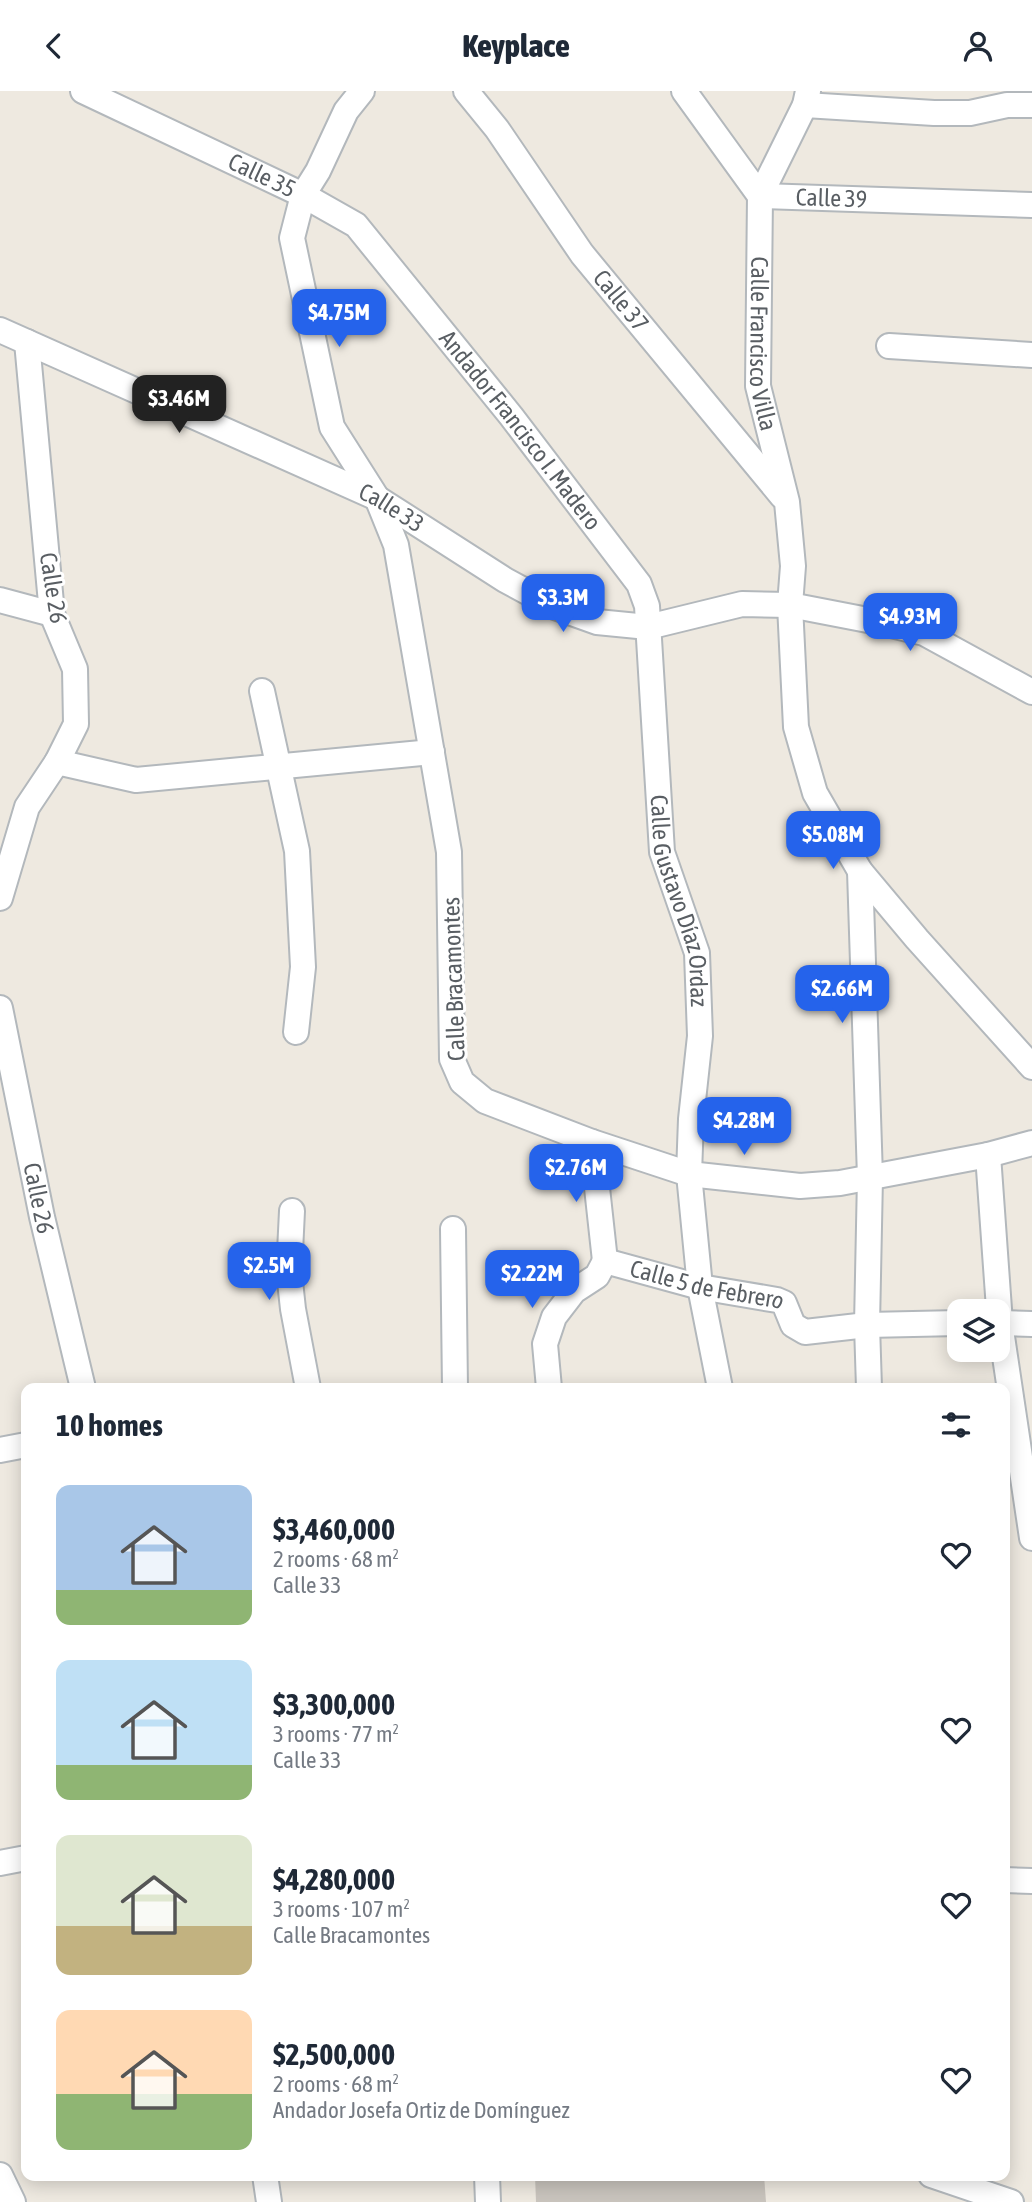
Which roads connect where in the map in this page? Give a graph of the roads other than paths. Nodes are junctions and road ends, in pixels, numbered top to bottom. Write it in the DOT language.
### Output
graph roads {
  1 [pos="83,91"];
  2 [pos="362,91"];
  3 [pos="466,91"];
  4 [pos="684,91"];
  5 [pos="807,98"];
  6 [pos="1032,105"];
  7 [pos="303,195"];
  8 [pos="761,196"];
  9 [pos="1032,205"];
  10 [pos="0,330"];
  11 [pos="27,342"];
  12 [pos="889,346"];
  13 [pos="1032,355"];
  14 [pos="377,498"];
  15 [pos="787,502"];
  16 [pos="0,600"];
  17 [pos="790,605"];
  18 [pos="52,614"];
  19 [pos="648,627"];
  20 [pos="262,691"];
  21 [pos="1032,692"];
  22 [pos="432,752"];
  23 [pos="57,762"];
  24 [pos="279,766"];
  25 [pos="860,871"];
  26 [pos="1,885"];
  27 [pos="0,1009"];
  28 [pos="296,1032"];
  29 [pos="1032,1067"];
  30 [pos="592,1142"];
  31 [pos="1032,1143"];
  32 [pos="988,1154"];
  33 [pos="689,1174"];
  34 [pos="870,1177"];
  35 [pos="292,1211"];
  36 [pos="453,1229"];
  37 [pos="606,1261"];
  38 [pos="700,1287"];
  39 [pos="997,1299"];
  40 [pos="947,1323"];
  41 [pos="1010,1323"];
  42 [pos="1032,1324"];
  43 [pos="867,1325"];
  44 [pos="1005,1362"];
  45 [pos="82,1383"];
  46 [pos="307,1383"];
  47 [pos="455,1383"];
  48 [pos="549,1383"];
  49 [pos="719,1383"];
  50 [pos="869,1383"];
  51 [pos="1008,1383"];
  52 [pos="1010,1395"];
  53 [pos="21,1446"];
  54 [pos="0,1450"];
  55 [pos="1032,1538"];
  56 [pos="21,1859"];
  57 [pos="0,1863"];
  58 [pos="1010,1881"];
  59 [pos="1032,1881"];
  60 [pos="0,2175"];
  61 [pos="266,2181"];
  62 [pos="487,2181"];
  63 [pos="949,2181"];
  64 [pos="13,2202"];
  65 [pos="269,2202"];
  66 [pos="488,2202"];
  67 [pos="1011,2202"];
  1 -- 7 [label="street, Calle 35"];
  2 -- 7 [label="street"];
  3 -- 15 [label="street, Calle 37"];
  4 -- 8 [label="street, Calle 39"];
  5 -- 6 [label="street"];
  5 -- 8 [label="street, Calle Francisco Villa"];
  7 -- 14 [label="street, Calle 35"];
  7 -- 19 [label="street, Andador Francisco I. Madero"];
  8 -- 9 [label="street, Calle 39"];
  8 -- 15 [label="street, Calle Francisco Villa"];
  10 -- 11 [label="street, Calle 33"];
  11 -- 14 [label="street, Calle 33"];
  11 -- 18 [label="street, Calle 26"];
  12 -- 13 [label="street"];
  14 -- 19 [label="street, Calle 33"];
  14 -- 22 [label="street, Calle Bracamontes"];
  15 -- 17 [label="street, Calle Francisco Villa"];
  16 -- 18 [label="street"];
  17 -- 19 [label="street, Calle 33"];
  17 -- 21 [label="street, Calle 33"];
  17 -- 25 [label="street, Calle Francisco Villa"];
  18 -- 23 [label="street, Calle 26"];
  19 -- 33 [label="street, Calle Gustavo Díaz Ordaz"];
  20 -- 24 [label="street"];
  22 -- 24 [label="street"];
  22 -- 30 [label="street, Calle Bracamontes"];
  23 -- 24 [label="street"];
  23 -- 26 [label="street, Calle 26"];
  24 -- 28 [label="street"];
  25 -- 29 [label="street, Calle Francisco Villa"];
  25 -- 34 [label="street"];
  27 -- 45 [label="street, Calle 26"];
  30 -- 33 [label="street, Calle Bracamontes"];
  30 -- 37 [label="street"];
  31 -- 32 [label="street, Calle Bracamontes"];
  32 -- 34 [label="street, Calle Bracamontes"];
  32 -- 39 [label="street"];
  33 -- 34 [label="street, Calle Bracamontes"];
  33 -- 38 [label="street, Calle Gustavo Díaz Ordaz"];
  34 -- 43 [label="street"];
  35 -- 46 [label="street"];
  36 -- 47 [label="street"];
  37 -- 38 [label="street, Calle 5 de Febrero"];
  37 -- 48 [label="street"];
  38 -- 43 [label="street, Calle 5 de Febrero"];
  38 -- 49 [label="street, Calle Gustavo Díaz Ordaz"];
  40 -- 43 [label="street, Calle 5 de Febrero"];
  41 -- 42 [label="street"];
  43 -- 50 [label="street"];
  44 -- 51 [label="street"];
  52 -- 55 [label="street"];
  53 -- 54 [label="street"];
  56 -- 57 [label="street"];
  58 -- 59 [label="street"];
  60 -- 64 [label="street"];
  61 -- 65 [label="street"];
  62 -- 66 [label="street"];
  63 -- 67 [label="street"];
}
